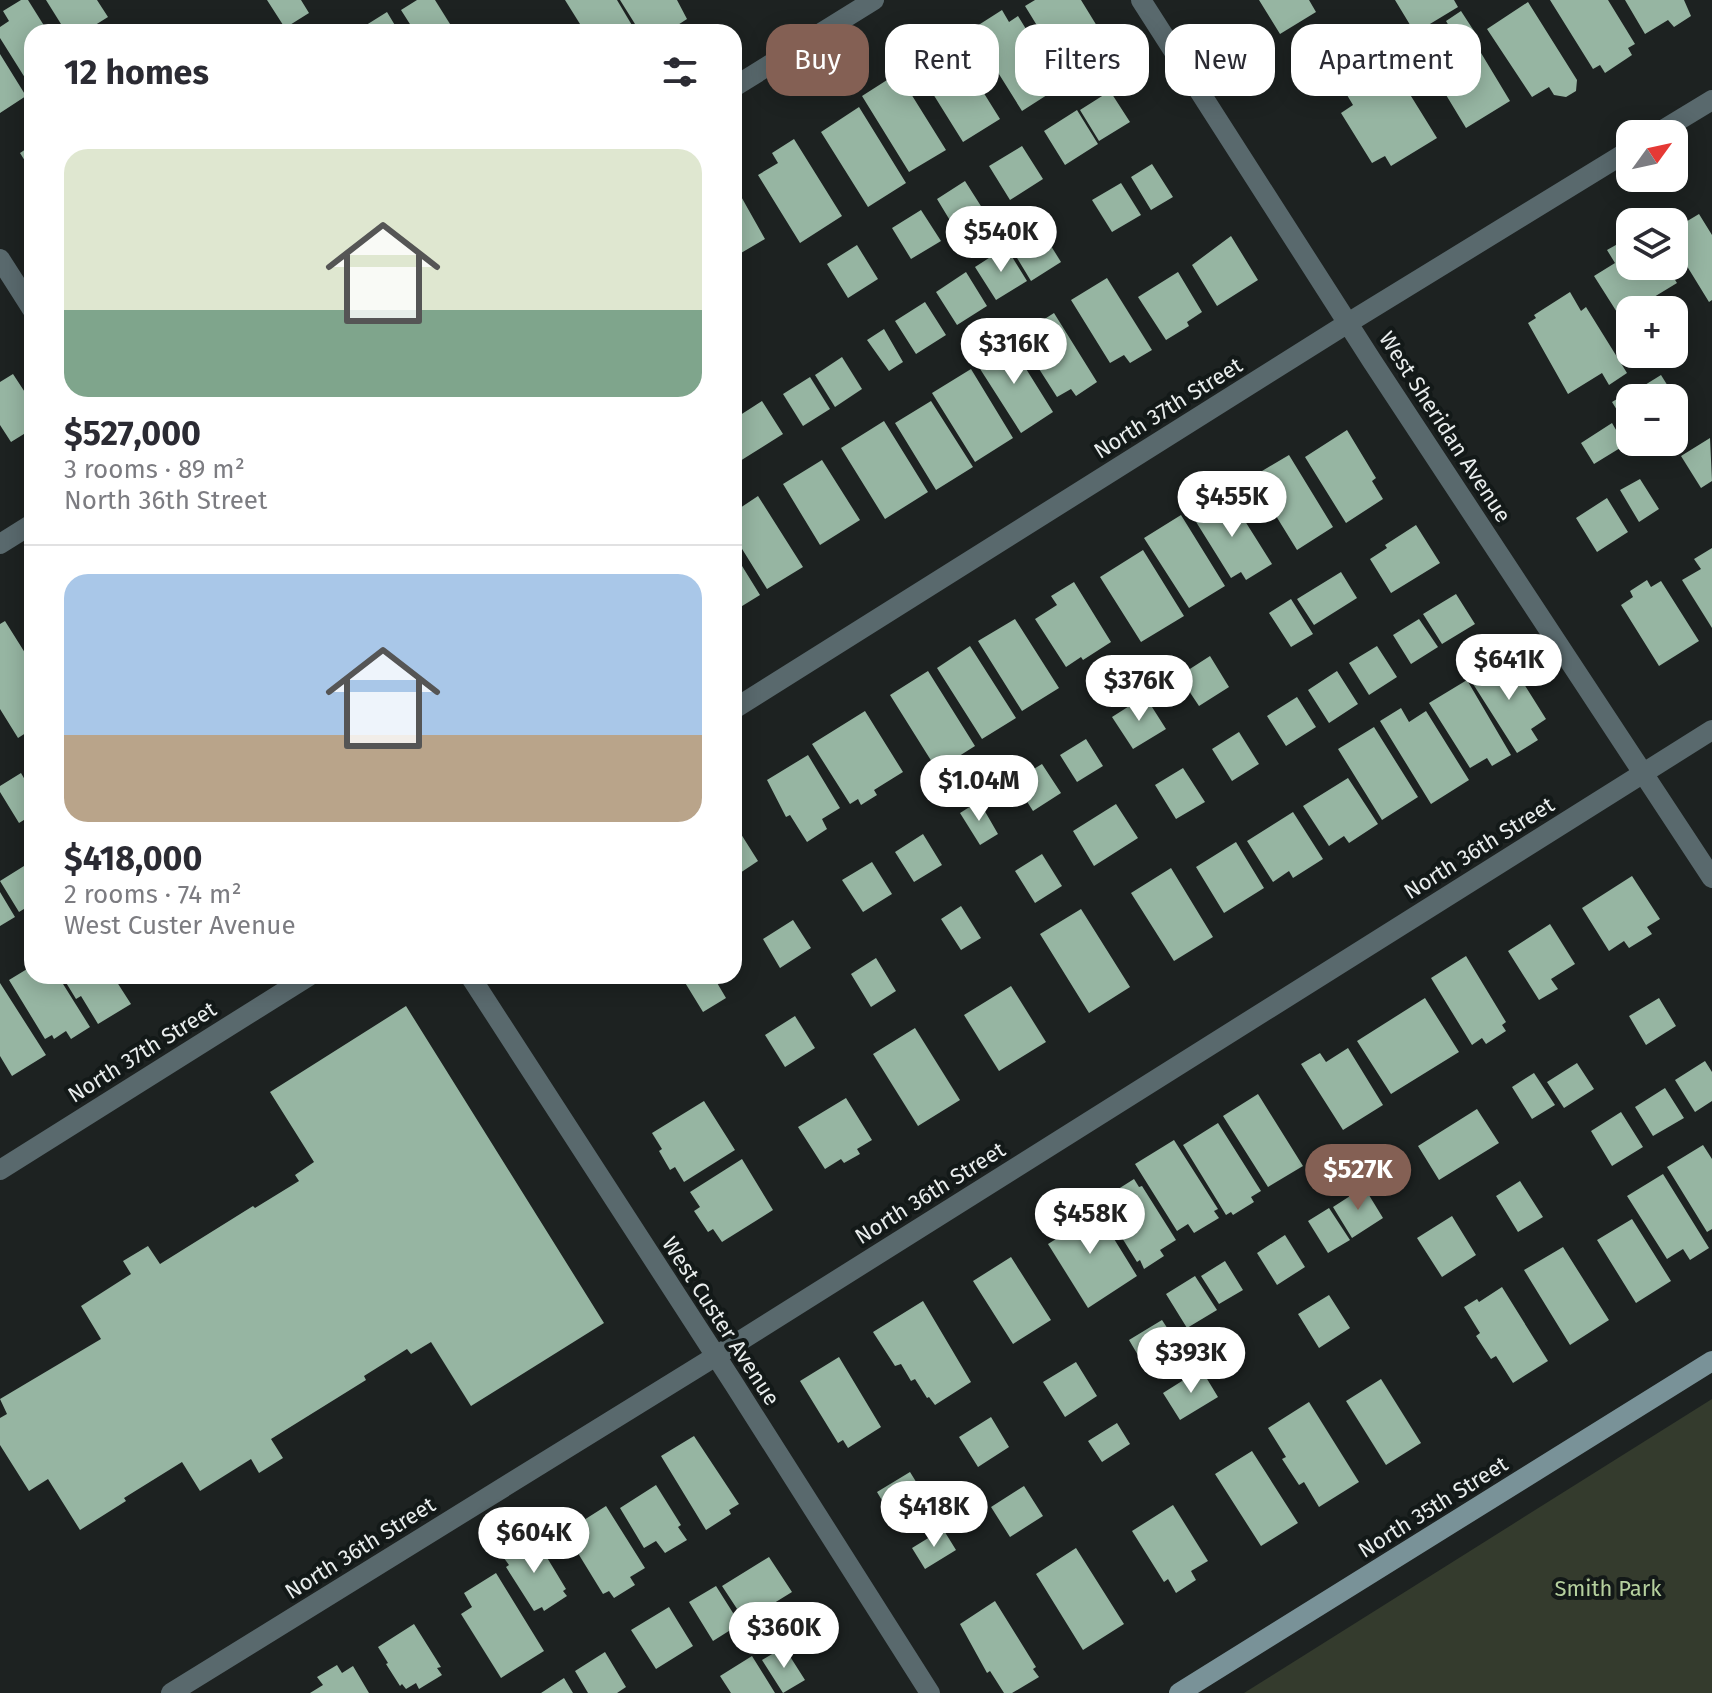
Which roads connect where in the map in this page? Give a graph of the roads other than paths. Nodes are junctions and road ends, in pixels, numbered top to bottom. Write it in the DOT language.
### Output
graph roads {
  1 [pos="874,0"];
  2 [pos="1141,0"];
  3 [pos="742,82"];
  4 [pos="1712,100"];
  5 [pos="1679,120"];
  6 [pos="1616,159"];
  7 [pos="0,259"];
  8 [pos="24,296"];
  9 [pos="1348,323"];
  10 [pos="24,529"];
  11 [pos="0,544"];
  12 [pos="742,704"];
  13 [pos="1712,730"];
  14 [pos="1644,773"];
  15 [pos="1712,878"];
  16 [pos="296,984"];
  17 [pos="475,984"];
  18 [pos="0,1170"];
  19 [pos="716,1356"];
  20 [pos="1712,1361"];
  21 [pos="171,1693"];
  22 [pos="930,1693"];
  23 [pos="1179,1693"];
  1 -- 3 [label="street"];
  2 -- 9 [label="street, West Sheridan Avenue"];
  4 -- 5 [label="street"];
  6 -- 9 [label="street, North 37th Street"];
  7 -- 8 [label="street"];
  9 -- 12 [label="street, North 37th Street"];
  9 -- 14 [label="street, West Sheridan Avenue"];
  10 -- 11 [label="street"];
  13 -- 14 [label="street, North 36th Street"];
  14 -- 15 [label="street, West Sheridan Avenue"];
  14 -- 19 [label="street, North 36th Street"];
  16 -- 18 [label="street, North 37th Street"];
  17 -- 19 [label="street, West Custer Avenue"];
  19 -- 21 [label="street, North 36th Street"];
  19 -- 22 [label="street, West Custer Avenue"];
  20 -- 23 [label="street, North 35th Street"];
}
